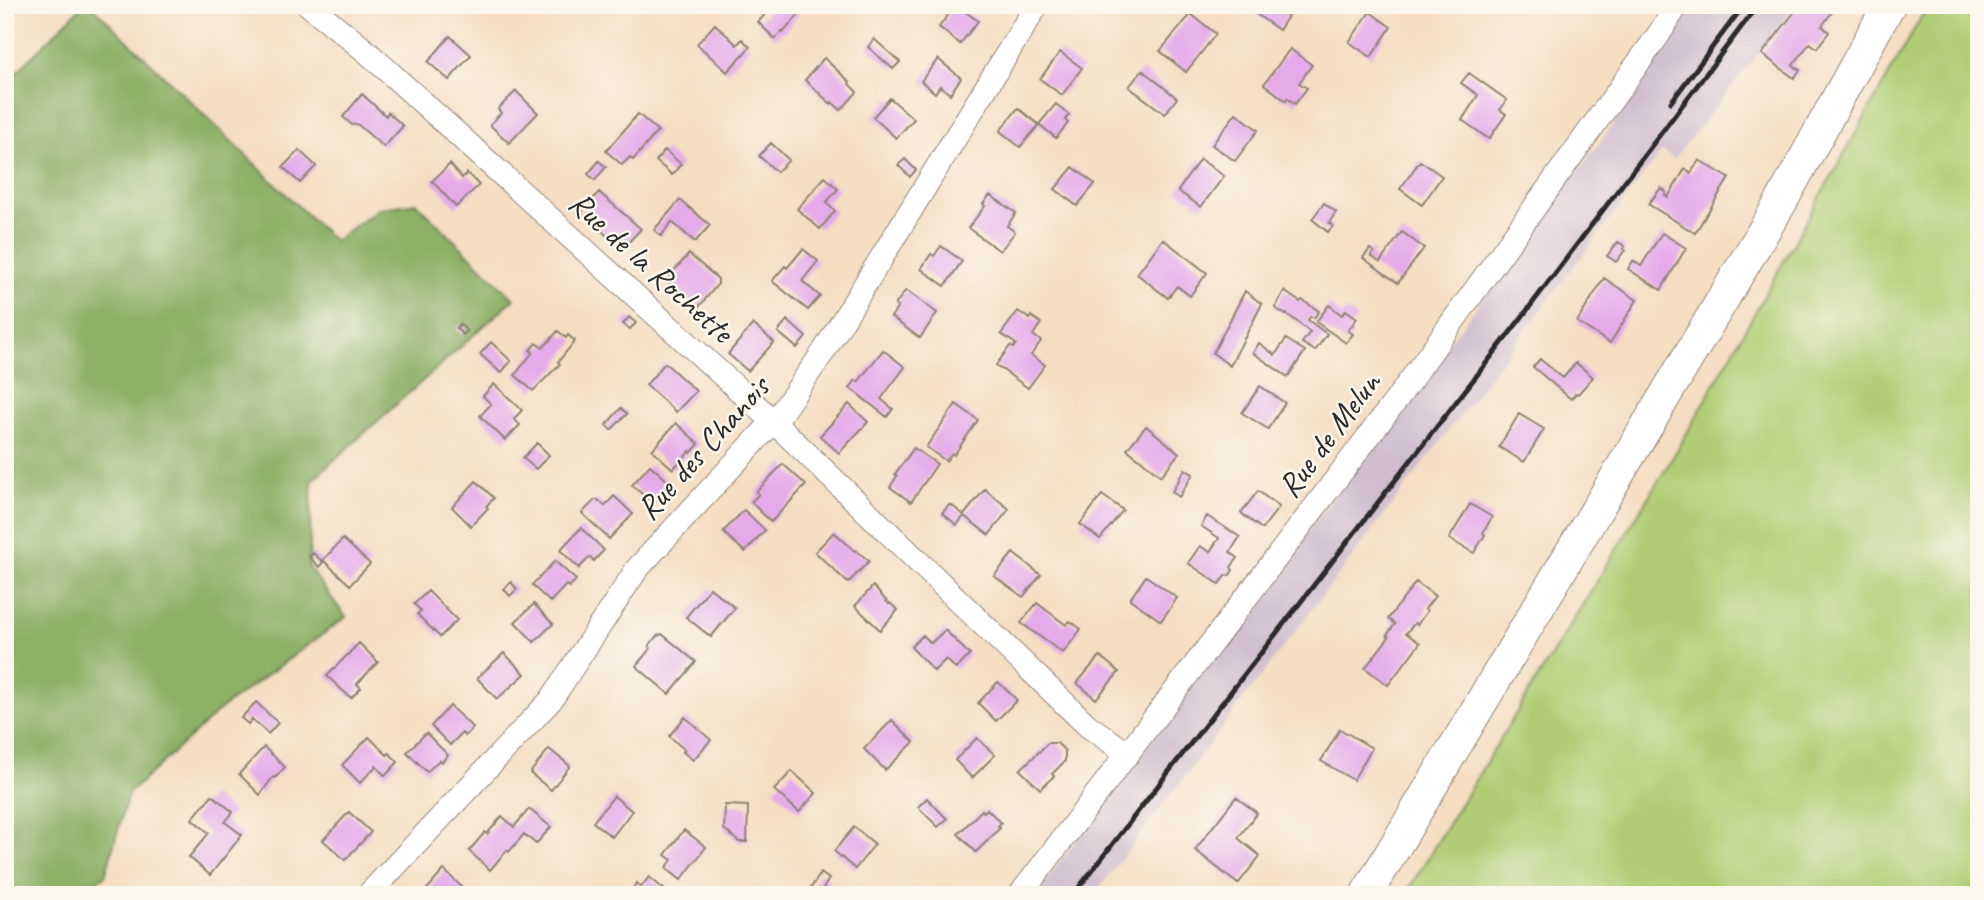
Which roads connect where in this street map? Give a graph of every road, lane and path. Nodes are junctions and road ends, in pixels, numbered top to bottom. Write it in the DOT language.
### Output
graph roads {
  1 [pos="309,5"];
  2 [pos="1037,5"];
  3 [pos="1677,5"];
  4 [pos="1889,5"];
  5 [pos="773,421"];
  6 [pos="1128,754"];
  7 [pos="368,895"];
  8 [pos="1020,895"];
  9 [pos="1366,895"];
  1 -- 5 [label="street, Rue de la Rochette"];
  2 -- 5 [label="street, Rue des Chanois"];
  3 -- 6 [label="street, Rue de Melun"];
  4 -- 9 [label="main road"];
  5 -- 6 [label="street, Rue de la Rochette"];
  5 -- 7 [label="street, Rue des Chanois"];
  6 -- 8 [label="street, Rue de Melun"];
}
